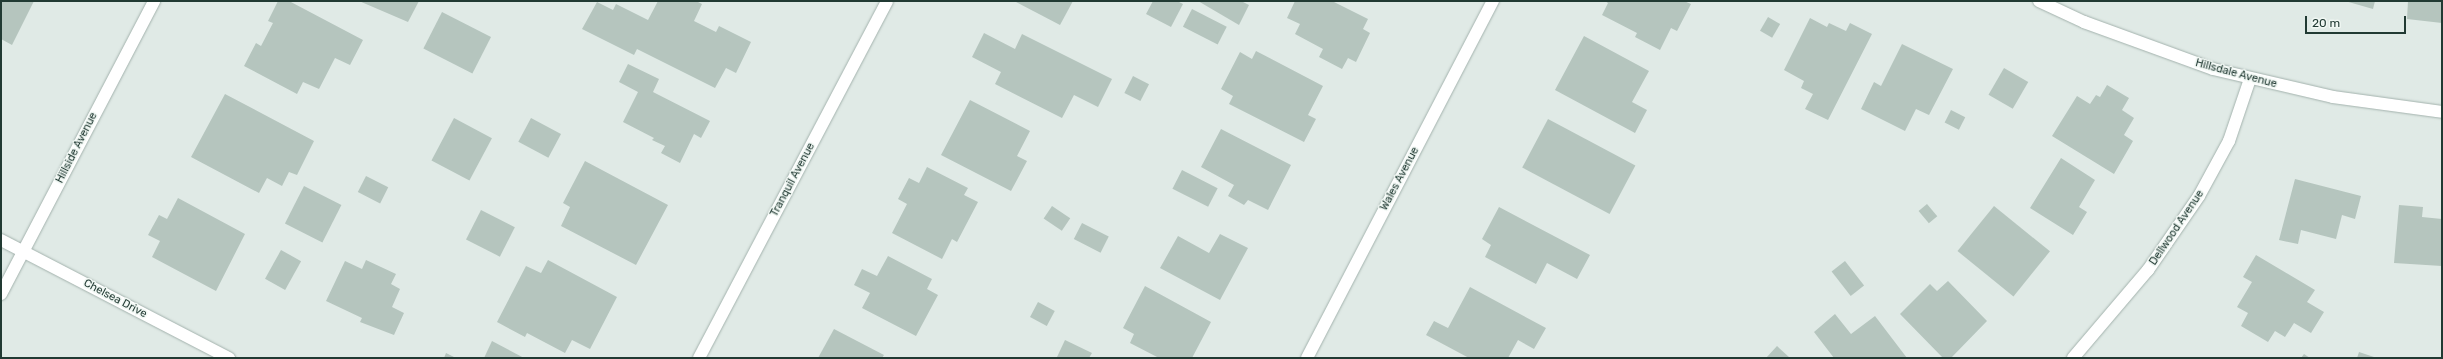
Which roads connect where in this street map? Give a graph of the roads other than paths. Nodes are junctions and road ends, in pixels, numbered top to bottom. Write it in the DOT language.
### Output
graph roads {
  1 [pos="154,1"];
  2 [pos="887,1"];
  3 [pos="1493,1"];
  4 [pos="2039,1"];
  5 [pos="2250,79"];
  6 [pos="2442,112"];
  7 [pos="1,240"];
  8 [pos="24,251"];
  9 [pos="1,294"];
  10 [pos="229,358"];
  11 [pos="700,358"];
  12 [pos="1307,358"];
  13 [pos="2073,358"];
  1 -- 8 [label="street, Hillside Avenue"];
  2 -- 11 [label="street, Tranquil Avenue"];
  3 -- 12 [label="street, Wales Avenue"];
  4 -- 5 [label="street, Hillsdale Avenue"];
  5 -- 6 [label="street, Hillsdale Avenue"];
  5 -- 13 [label="street, Dellwood Avenue"];
  7 -- 8 [label="street, Chelsea Drive"];
  8 -- 9 [label="street, Hillside Avenue"];
  8 -- 10 [label="street, Chelsea Drive"];
}
